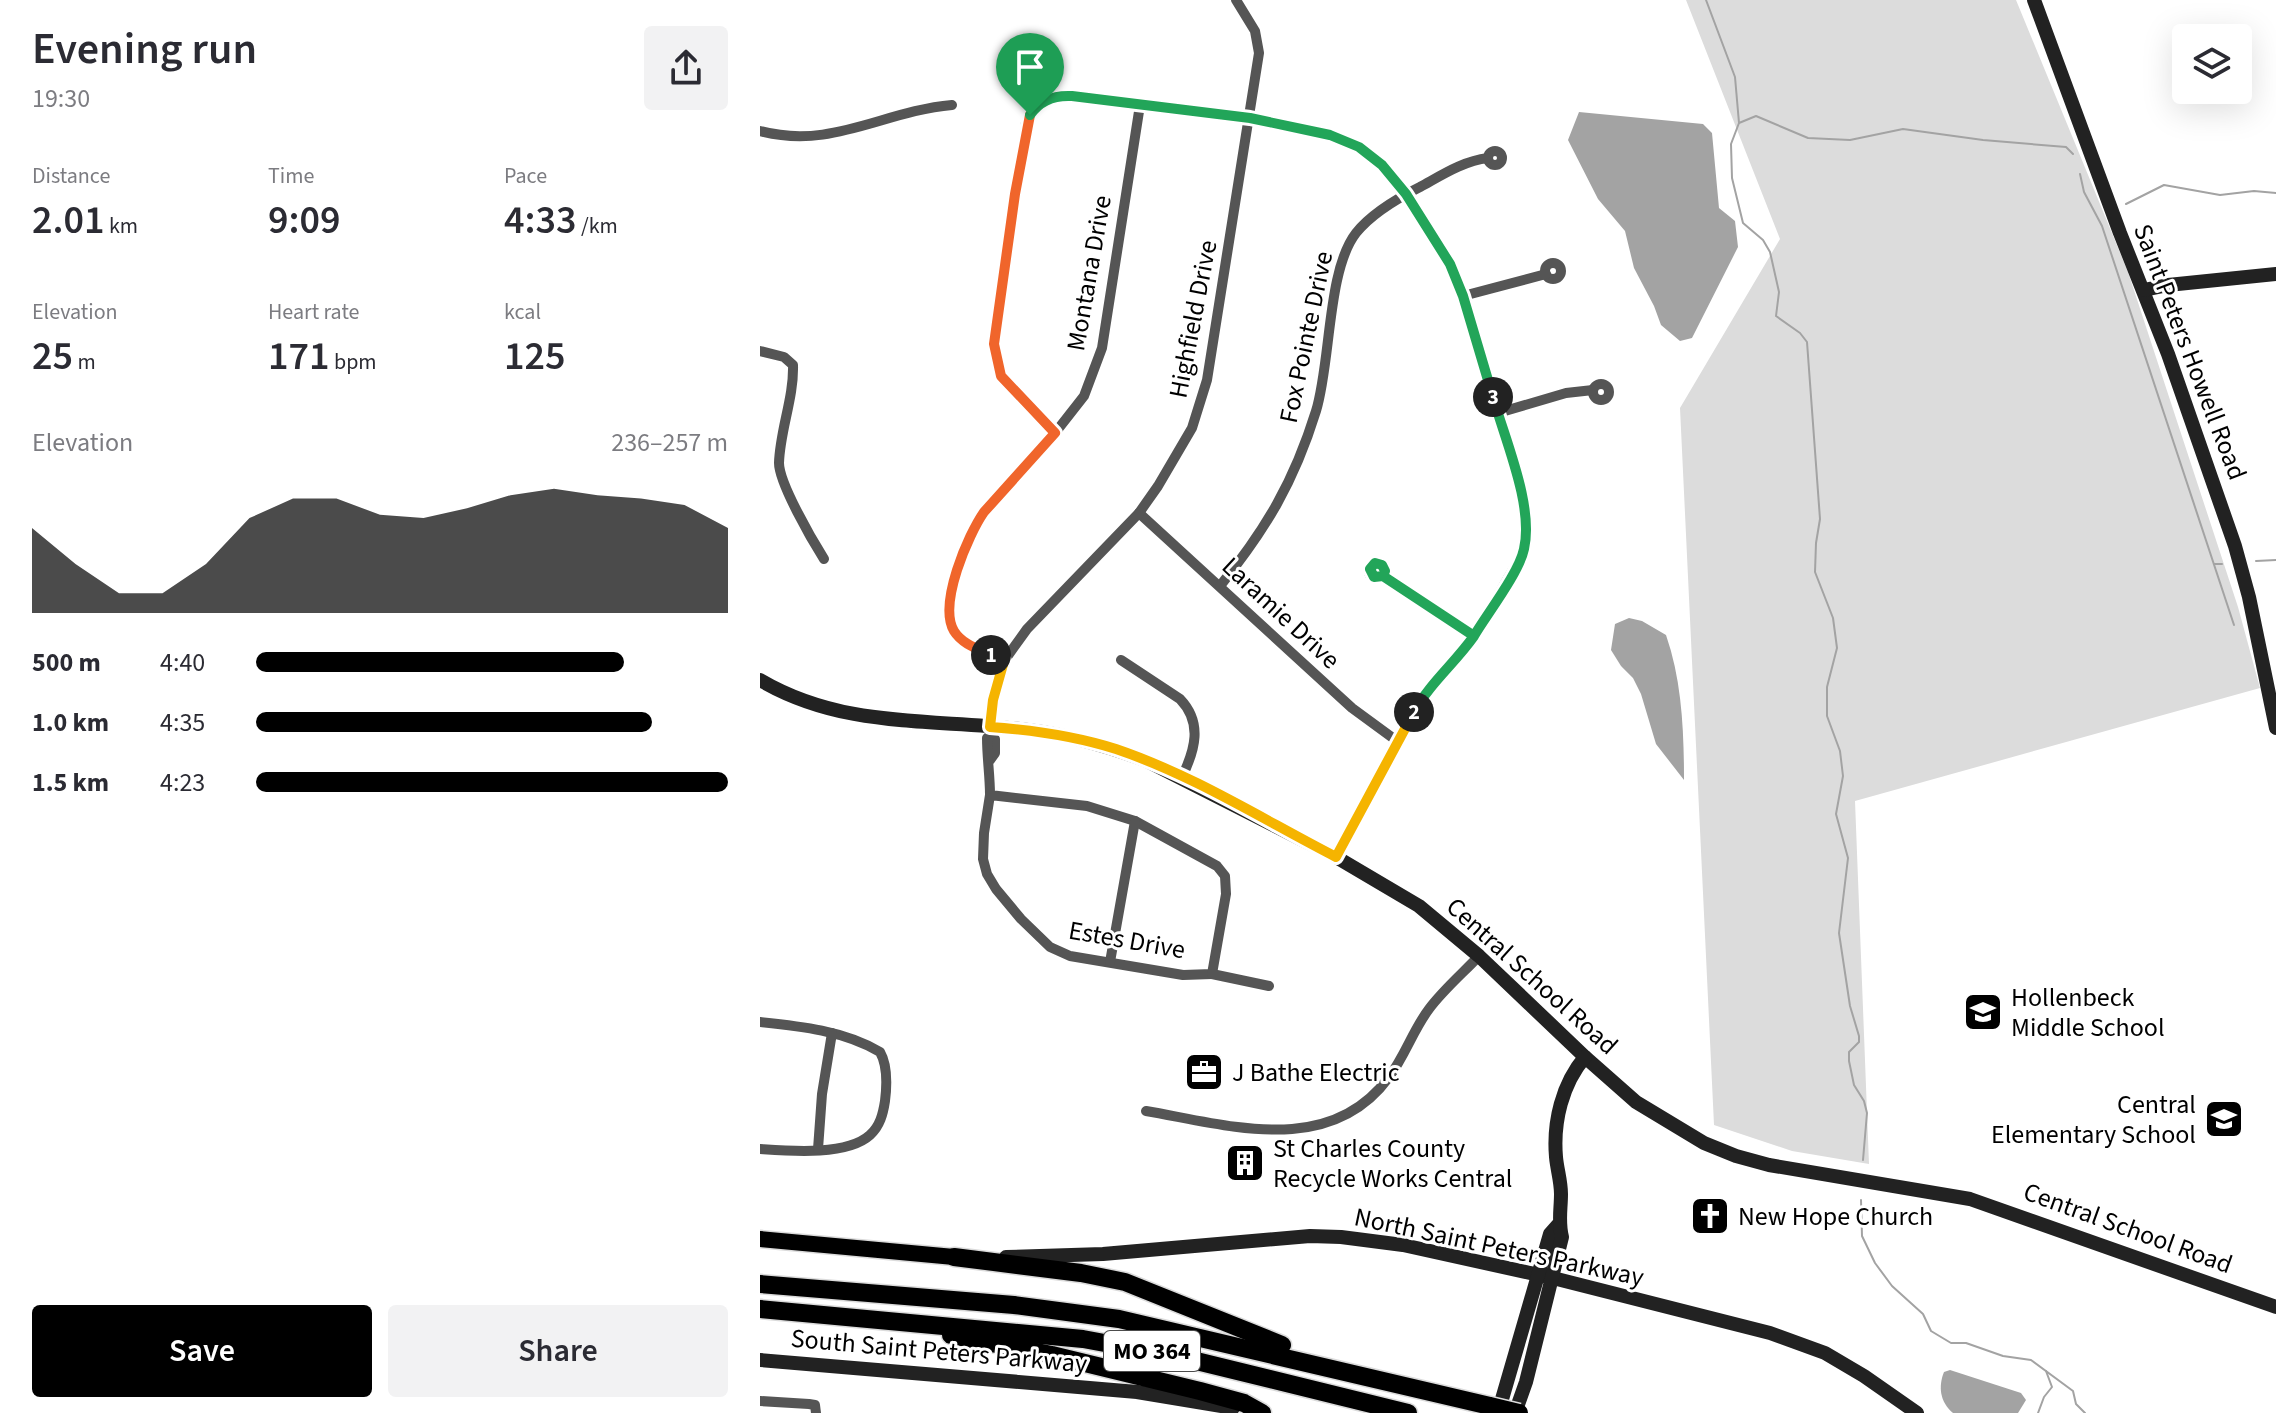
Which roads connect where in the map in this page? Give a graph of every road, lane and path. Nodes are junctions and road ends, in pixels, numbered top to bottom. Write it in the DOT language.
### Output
graph roads {
  1 [pos="1236,0"];
  2 [pos="2037,2"];
  3 [pos="1049,99"];
  4 [pos="952,105"];
  5 [pos="1140,105"];
  6 [pos="1034,109"];
  7 [pos="1250,118"];
  8 [pos="760,131"];
  9 [pos="1488,158"];
  10 [pos="1406,194"];
  11 [pos="1546,274"];
  12 [pos="2276,274"];
  13 [pos="2144,290"];
  14 [pos="1463,296"];
  15 [pos="760,351"];
  16 [pos="1593,390"];
  17 [pos="1498,413"];
  18 [pos="1055,433"];
  19 [pos="1139,513"];
  20 [pos="824,559"];
  21 [pos="1383,576"];
  22 [pos="1220,586"];
  23 [pos="1474,636"];
  24 [pos="1121,660"];
  25 [pos="1004,661"];
  26 [pos="760,680"];
  27 [pos="2276,728"];
  28 [pos="990,730"];
  29 [pos="1397,741"];
  30 [pos="1182,777"];
  31 [pos="990,795"];
  32 [pos="1135,821"];
  33 [pos="1336,857"];
  34 [pos="1479,956"];
  35 [pos="1110,962"];
  36 [pos="1212,974"];
  37 [pos="1269,986"];
  38 [pos="760,1022"];
  39 [pos="832,1033"];
  40 [pos="1585,1057"];
  41 [pos="1146,1111"];
  42 [pos="760,1149"];
  43 [pos="818,1149"];
  44 [pos="1558,1225"];
  45 [pos="760,1239"];
  46 [pos="954,1257"];
  47 [pos="1537,1274"];
  48 [pos="1553,1278"];
  49 [pos="760,1284"];
  50 [pos="2276,1307"];
  51 [pos="760,1309"];
  52 [pos="890,1320"];
  53 [pos="760,1360"];
  54 [pos="1360,1373"];
  55 [pos="760,1401"];
  56 [pos="1494,1409"];
  57 [pos="816,1413"];
  58 [pos="1255,1413"];
  59 [pos="1262,1413"];
  60 [pos="1408,1413"];
  61 [pos="1517,1413"];
  62 [pos="1917,1413"];
  1 -- 7 [label="street, Highfield Drive"];
  2 -- 13 [label="main road, Saint Peters Howell Road"];
  3 -- 5 [label="street"];
  3 -- 6 [label="street"];
  3 -- 6 [label="street"];
  4 -- 8 [label="street"];
  5 -- 7 [label="street"];
  5 -- 18 [label="street, Montana Drive"];
  6 -- 18 [label="street"];
  7 -- 10 [label="street"];
  7 -- 19 [label="street, Highfield Drive"];
  9 -- 10 [label="street, Fox Pointe Drive"];
  10 -- 14 [label="street"];
  10 -- 22 [label="street, Fox Pointe Drive"];
  11 -- 14 [label="street"];
  12 -- 13 [label="main road"];
  13 -- 27 [label="main road, Saint Peters Howell Road"];
  14 -- 17 [label="street"];
  15 -- 20 [label="street"];
  16 -- 17 [label="street"];
  17 -- 23 [label="street"];
  18 -- 25 [label="street, Montana Drive"];
  19 -- 22 [label="street, Laramie Drive"];
  19 -- 25 [label="street, Highfield Drive"];
  21 -- 23 [label="street"];
  22 -- 29 [label="street, Laramie Drive"];
  23 -- 29 [label="street"];
  24 -- 30 [label="street"];
  25 -- 28 [label="street, Highfield Drive"];
  26 -- 28 [label="main road, Central School Road"];
  28 -- 30 [label="main road, Central School Road"];
  28 -- 31 [label="street, Estes Drive"];
  29 -- 33 [label="street"];
  30 -- 33 [label="main road, Central School Road"];
  31 -- 32 [label="street, Estes Drive"];
  31 -- 35 [label="street, Estes Drive"];
  32 -- 35 [label="street"];
  32 -- 36 [label="street, Estes Drive"];
  33 -- 34 [label="main road, Central School Road"];
  34 -- 40 [label="main road, Central School Road"];
  34 -- 41 [label="street"];
  35 -- 36 [label="street, Estes Drive"];
  36 -- 37 [label="street"];
  38 -- 39 [label="street"];
  39 -- 43 [label="street"];
  39 -- 43 [label="street"];
  40 -- 44 [label="main road"];
  40 -- 50 [label="main road, Central School Road"];
  42 -- 43 [label="street"];
  44 -- 47 [label="main road"];
  44 -- 48 [label="main road"];
  45 -- 46 [label="main road, North Saint Peters Parkway"];
  46 -- 47 [label="main road, North Saint Peters Parkway"];
  46 -- 54 [label="highway"];
  47 -- 48 [label="main road, North Saint Peters Parkway"];
  47 -- 56 [label="main road"];
  48 -- 61 [label="main road"];
  48 -- 62 [label="main road, North Saint Peters Parkway"];
  49 -- 54 [label="highway, MO 364"];
  51 -- 52 [label="highway, MO 364"];
  52 -- 59 [label="highway"];
  52 -- 60 [label="highway, MO 364"];
  53 -- 58 [label="main road, South Saint Peters Parkway"];
  54 -- 56 [label="highway, MO 364"];
  55 -- 57 [label="street"];
  56 -- 61 [label="highway, MO 364, bridge"];
}
